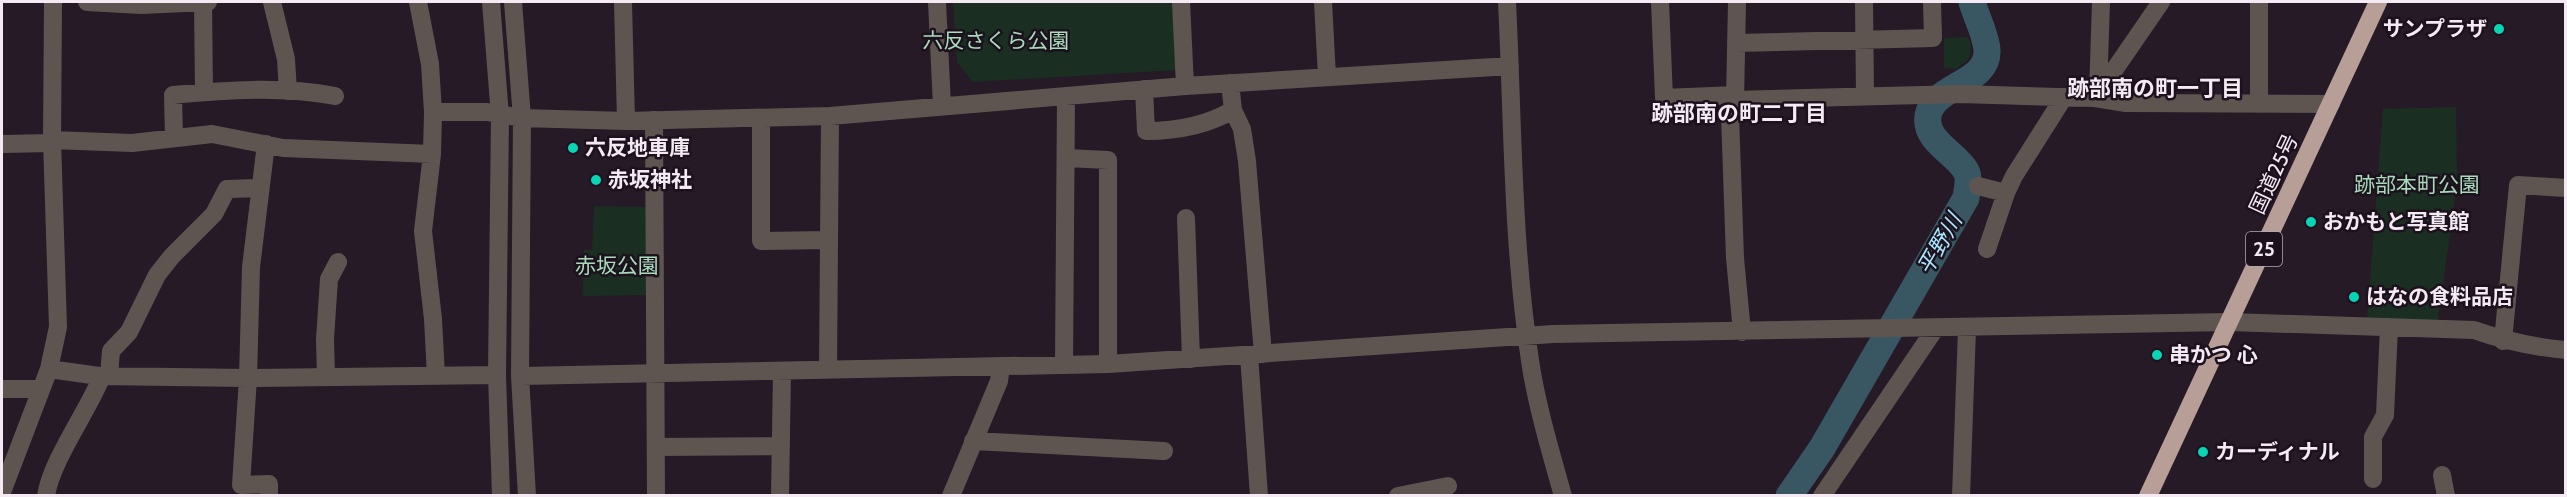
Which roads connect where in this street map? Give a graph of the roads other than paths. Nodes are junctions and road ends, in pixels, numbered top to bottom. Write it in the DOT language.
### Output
graph roads {
  1 [pos="54,2"];
  2 [pos="87,2"];
  3 [pos="205,2"];
  4 [pos="272,2"];
  5 [pos="418,2"];
  6 [pos="491,2"];
  7 [pos="513,2"];
  8 [pos="623,2"];
  9 [pos="937,2"];
  10 [pos="1181,2"];
  11 [pos="1323,2"];
  12 [pos="1507,2"];
  13 [pos="1660,2"];
  14 [pos="1737,2"];
  15 [pos="1864,2"];
  16 [pos="1932,2"];
  17 [pos="2101,2"];
  18 [pos="2160,2"];
  19 [pos="2259,2"];
  20 [pos="2378,2"];
  21 [pos="1865,40"];
  22 [pos="1736,43"];
  23 [pos="1510,66"];
  24 [pos="1327,77"];
  25 [pos="1230,83"];
  26 [pos="1185,86"];
  27 [pos="1144,89"];
  28 [pos="288,91"];
  29 [pos="204,92"];
  30 [pos="335,96"];
  31 [pos="1066,96"];
  32 [pos="1865,96"];
  33 [pos="2096,96"];
  34 [pos="1735,97"];
  35 [pos="2064,98"];
  36 [pos="2259,104"];
  37 [pos="2331,104"];
  38 [pos="942,106"];
  39 [pos="1233,110"];
  40 [pos="433,112"];
  41 [pos="500,116"];
  42 [pos="830,116"];
  43 [pos="522,118"];
  44 [pos="761,118"];
  45 [pos="626,120"];
  46 [pos="654,120"];
  47 [pos="174,138"];
  48 [pos="52,142"];
  49 [pos="2,144"];
  50 [pos="266,144"];
  51 [pos="432,154"];
  52 [pos="1066,158"];
  53 [pos="1978,186"];
  54 [pos="260,188"];
  55 [pos="2565,188"];
  56 [pos="2006,193"];
  57 [pos="1186,218"];
  58 [pos="829,240"];
  59 [pos="1987,249"];
  60 [pos="338,262"];
  61 [pos="2230,322"];
  62 [pos="2389,327"];
  63 [pos="1935,329"];
  64 [pos="1967,329"];
  65 [pos="1742,332"];
  66 [pos="1527,336"];
  67 [pos="2503,340"];
  68 [pos="2565,350"];
  69 [pos="1256,355"];
  70 [pos="1191,359"];
  71 [pos="1108,364"];
  72 [pos="1064,365"];
  73 [pos="1001,366"];
  74 [pos="49,369"];
  75 [pos="828,370"];
  76 [pos="782,371"];
  77 [pos="656,372"];
  78 [pos="497,375"];
  79 [pos="106,376"];
  80 [pos="436,376"];
  81 [pos="520,376"];
  82 [pos="326,377"];
  83 [pos="248,378"];
  84 [pos="2,389"];
  85 [pos="41,389"];
  86 [pos="973,441"];
  87 [pos="781,446"];
  88 [pos="656,447"];
  89 [pos="1164,451"];
  90 [pos="2442,475"];
  91 [pos="2373,479"];
  92 [pos="1448,486"];
  93 [pos="2,492"];
  94 [pos="46,495"];
  95 [pos="269,495"];
  96 [pos="501,495"];
  97 [pos="527,495"];
  98 [pos="656,495"];
  99 [pos="780,495"];
  100 [pos="951,495"];
  101 [pos="1258,495"];
  102 [pos="1398,495"];
  103 [pos="1563,495"];
  104 [pos="1822,495"];
  105 [pos="1961,495"];
  106 [pos="2148,495"];
  107 [pos="2446,495"];
  1 -- 48 [label="street"];
  2 -- 3 [label="street"];
  3 -- 29 [label="street"];
  4 -- 28 [label="street"];
  5 -- 40 [label="street"];
  6 -- 41 [label="street"];
  7 -- 43 [label="street"];
  8 -- 45 [label="street"];
  9 -- 38 [label="street"];
  10 -- 26 [label="street"];
  11 -- 24 [label="street"];
  12 -- 23 [label="street"];
  13 -- 34 [label="street"];
  14 -- 22 [label="street"];
  15 -- 21 [label="street"];
  16 -- 21 [label="street"];
  17 -- 33 [label="street"];
  18 -- 33 [label="street"];
  19 -- 36 [label="street"];
  20 -- 37 [label="highway, 国道25号 / 25"];
  21 -- 22 [label="street"];
  21 -- 32 [label="street"];
  22 -- 34 [label="street"];
  23 -- 24 [label="street"];
  23 -- 66 [label="street"];
  24 -- 25 [label="street"];
  25 -- 26 [label="street"];
  25 -- 39 [label="street"];
  26 -- 27 [label="street"];
  27 -- 31 [label="street"];
  27 -- 39 [label="street"];
  28 -- 29 [label="street"];
  28 -- 30 [label="street"];
  29 -- 47 [label="street"];
  31 -- 38 [label="street"];
  31 -- 52 [label="street"];
  32 -- 34 [label="street"];
  32 -- 35 [label="street"];
  33 -- 35 [label="street"];
  33 -- 36 [label="street"];
  34 -- 65 [label="street"];
  35 -- 56 [label="street"];
  36 -- 37 [label="street"];
  37 -- 61 [label="highway, 国道25号 / 25"];
  38 -- 42 [label="street"];
  39 -- 69 [label="street"];
  40 -- 41 [label="street"];
  40 -- 51 [label="street"];
  41 -- 43 [label="street"];
  41 -- 78 [label="street"];
  42 -- 44 [label="street"];
  42 -- 58 [label="street"];
  43 -- 45 [label="street"];
  43 -- 81 [label="street"];
  44 -- 46 [label="street"];
  44 -- 58 [label="street"];
  45 -- 46 [label="street"];
  46 -- 77 [label="street"];
  47 -- 48 [label="street"];
  47 -- 50 [label="street"];
  48 -- 49 [label="street"];
  48 -- 74 [label="street"];
  50 -- 51 [label="street"];
  50 -- 54 [label="street"];
  51 -- 80 [label="street"];
  52 -- 71 [label="street"];
  52 -- 72 [label="street"];
  53 -- 56 [label="street"];
  54 -- 79 [label="street"];
  54 -- 83 [label="street"];
  55 -- 67 [label="street"];
  56 -- 59 [label="street"];
  57 -- 70 [label="street"];
  58 -- 75 [label="street"];
  60 -- 82 [label="street"];
  61 -- 62 [label="street"];
  61 -- 64 [label="street"];
  61 -- 106 [label="highway, 国道25号 / 25"];
  62 -- 67 [label="street"];
  62 -- 91 [label="street"];
  63 -- 64 [label="street"];
  63 -- 65 [label="street"];
  63 -- 104 [label="street"];
  64 -- 105 [label="street"];
  65 -- 66 [label="street"];
  66 -- 69 [label="street"];
  66 -- 103 [label="street"];
  67 -- 68 [label="street"];
  69 -- 70 [label="street"];
  69 -- 101 [label="street"];
  70 -- 71 [label="street"];
  71 -- 72 [label="street"];
  72 -- 73 [label="street"];
  73 -- 75 [label="street"];
  73 -- 86 [label="street"];
  74 -- 79 [label="street"];
  74 -- 85 [label="street"];
  75 -- 76 [label="street"];
  76 -- 77 [label="street"];
  76 -- 87 [label="street"];
  77 -- 81 [label="street"];
  77 -- 88 [label="street"];
  78 -- 80 [label="street"];
  78 -- 96 [label="street"];
  79 -- 83 [label="street"];
  79 -- 94 [label="street"];
  80 -- 82 [label="street"];
  81 -- 97 [label="street"];
  82 -- 83 [label="street"];
  83 -- 95 [label="street"];
  84 -- 85 [label="street"];
  85 -- 93 [label="street"];
  86 -- 89 [label="street"];
  86 -- 100 [label="street"];
  87 -- 88 [label="street"];
  87 -- 99 [label="street"];
  88 -- 98 [label="street"];
  90 -- 107 [label="street"];
  92 -- 102 [label="street"];
}
